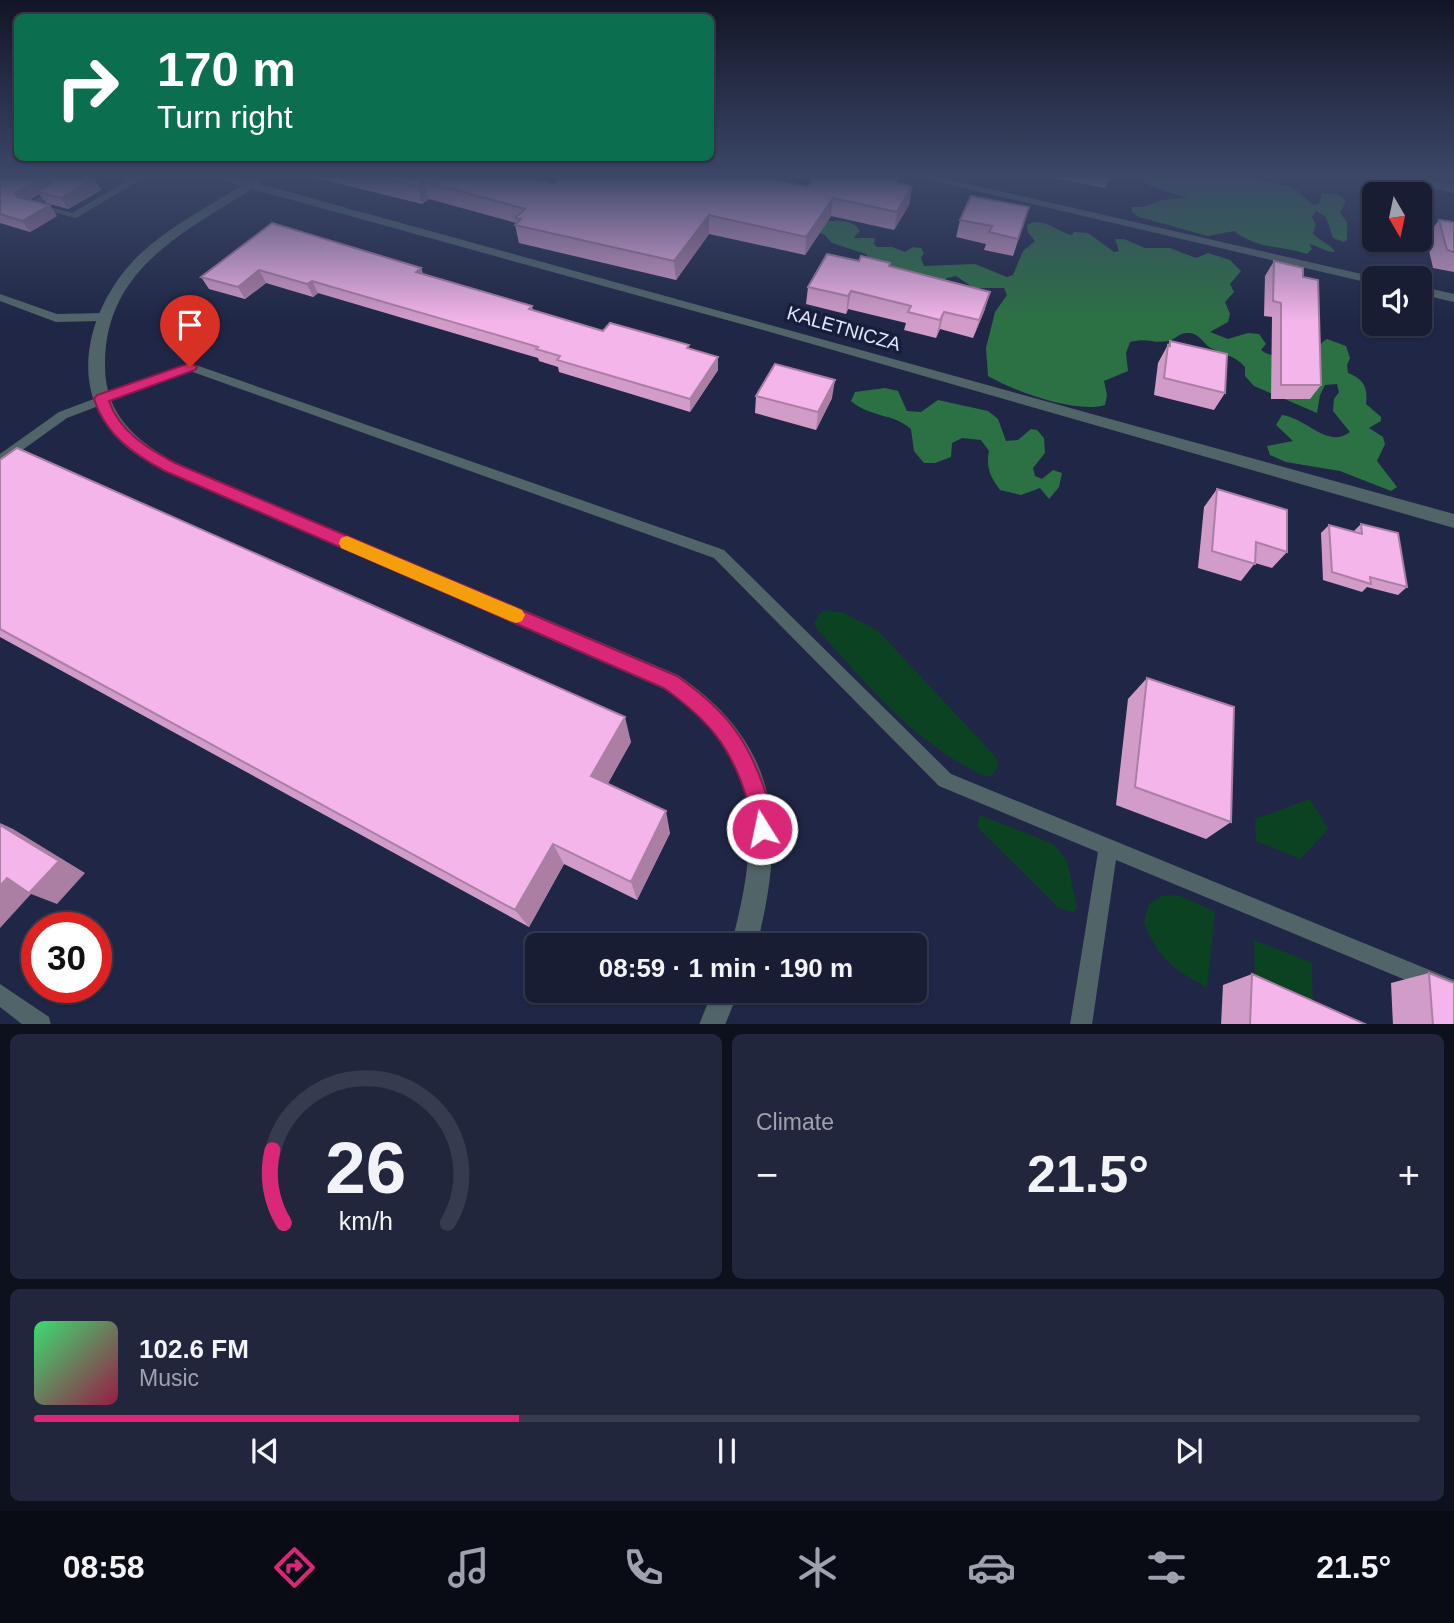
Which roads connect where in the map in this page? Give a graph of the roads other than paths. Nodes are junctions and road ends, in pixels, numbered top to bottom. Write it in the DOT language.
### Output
graph roads {
  1 [pos="190,225"];
  2 [pos="410,225"];
  3 [pos="1132,225"];
  4 [pos="1362,277"];
  5 [pos="1432,293"];
  6 [pos="0,297"];
  7 [pos="1454,298"];
  8 [pos="102,317"];
  9 [pos="102,399"];
  10 [pos="0,461"];
  11 [pos="1454,521"];
  12 [pos="1108,847"];
  13 [pos="747,933"];
  14 [pos="1454,990"];
  15 [pos="0,994"];
  16 [pos="721,1003"];
  17 [pos="41,1024"];
  18 [pos="713,1024"];
  19 [pos="1081,1024"];
  1 -- 8 [label="street"];
  2 -- 11 [label="street, KALETNICZA"];
  3 -- 4 [label="street"];
  5 -- 7 [label="street"];
  6 -- 8 [label="lane"];
  8 -- 9 [label="street"];
  9 -- 10 [label="lane"];
  9 -- 12 [label="lane"];
  9 -- 13 [label="street"];
  12 -- 14 [label="lane"];
  12 -- 19 [label="lane"];
  15 -- 17 [label="lane"];
  16 -- 18 [label="street"];
}
